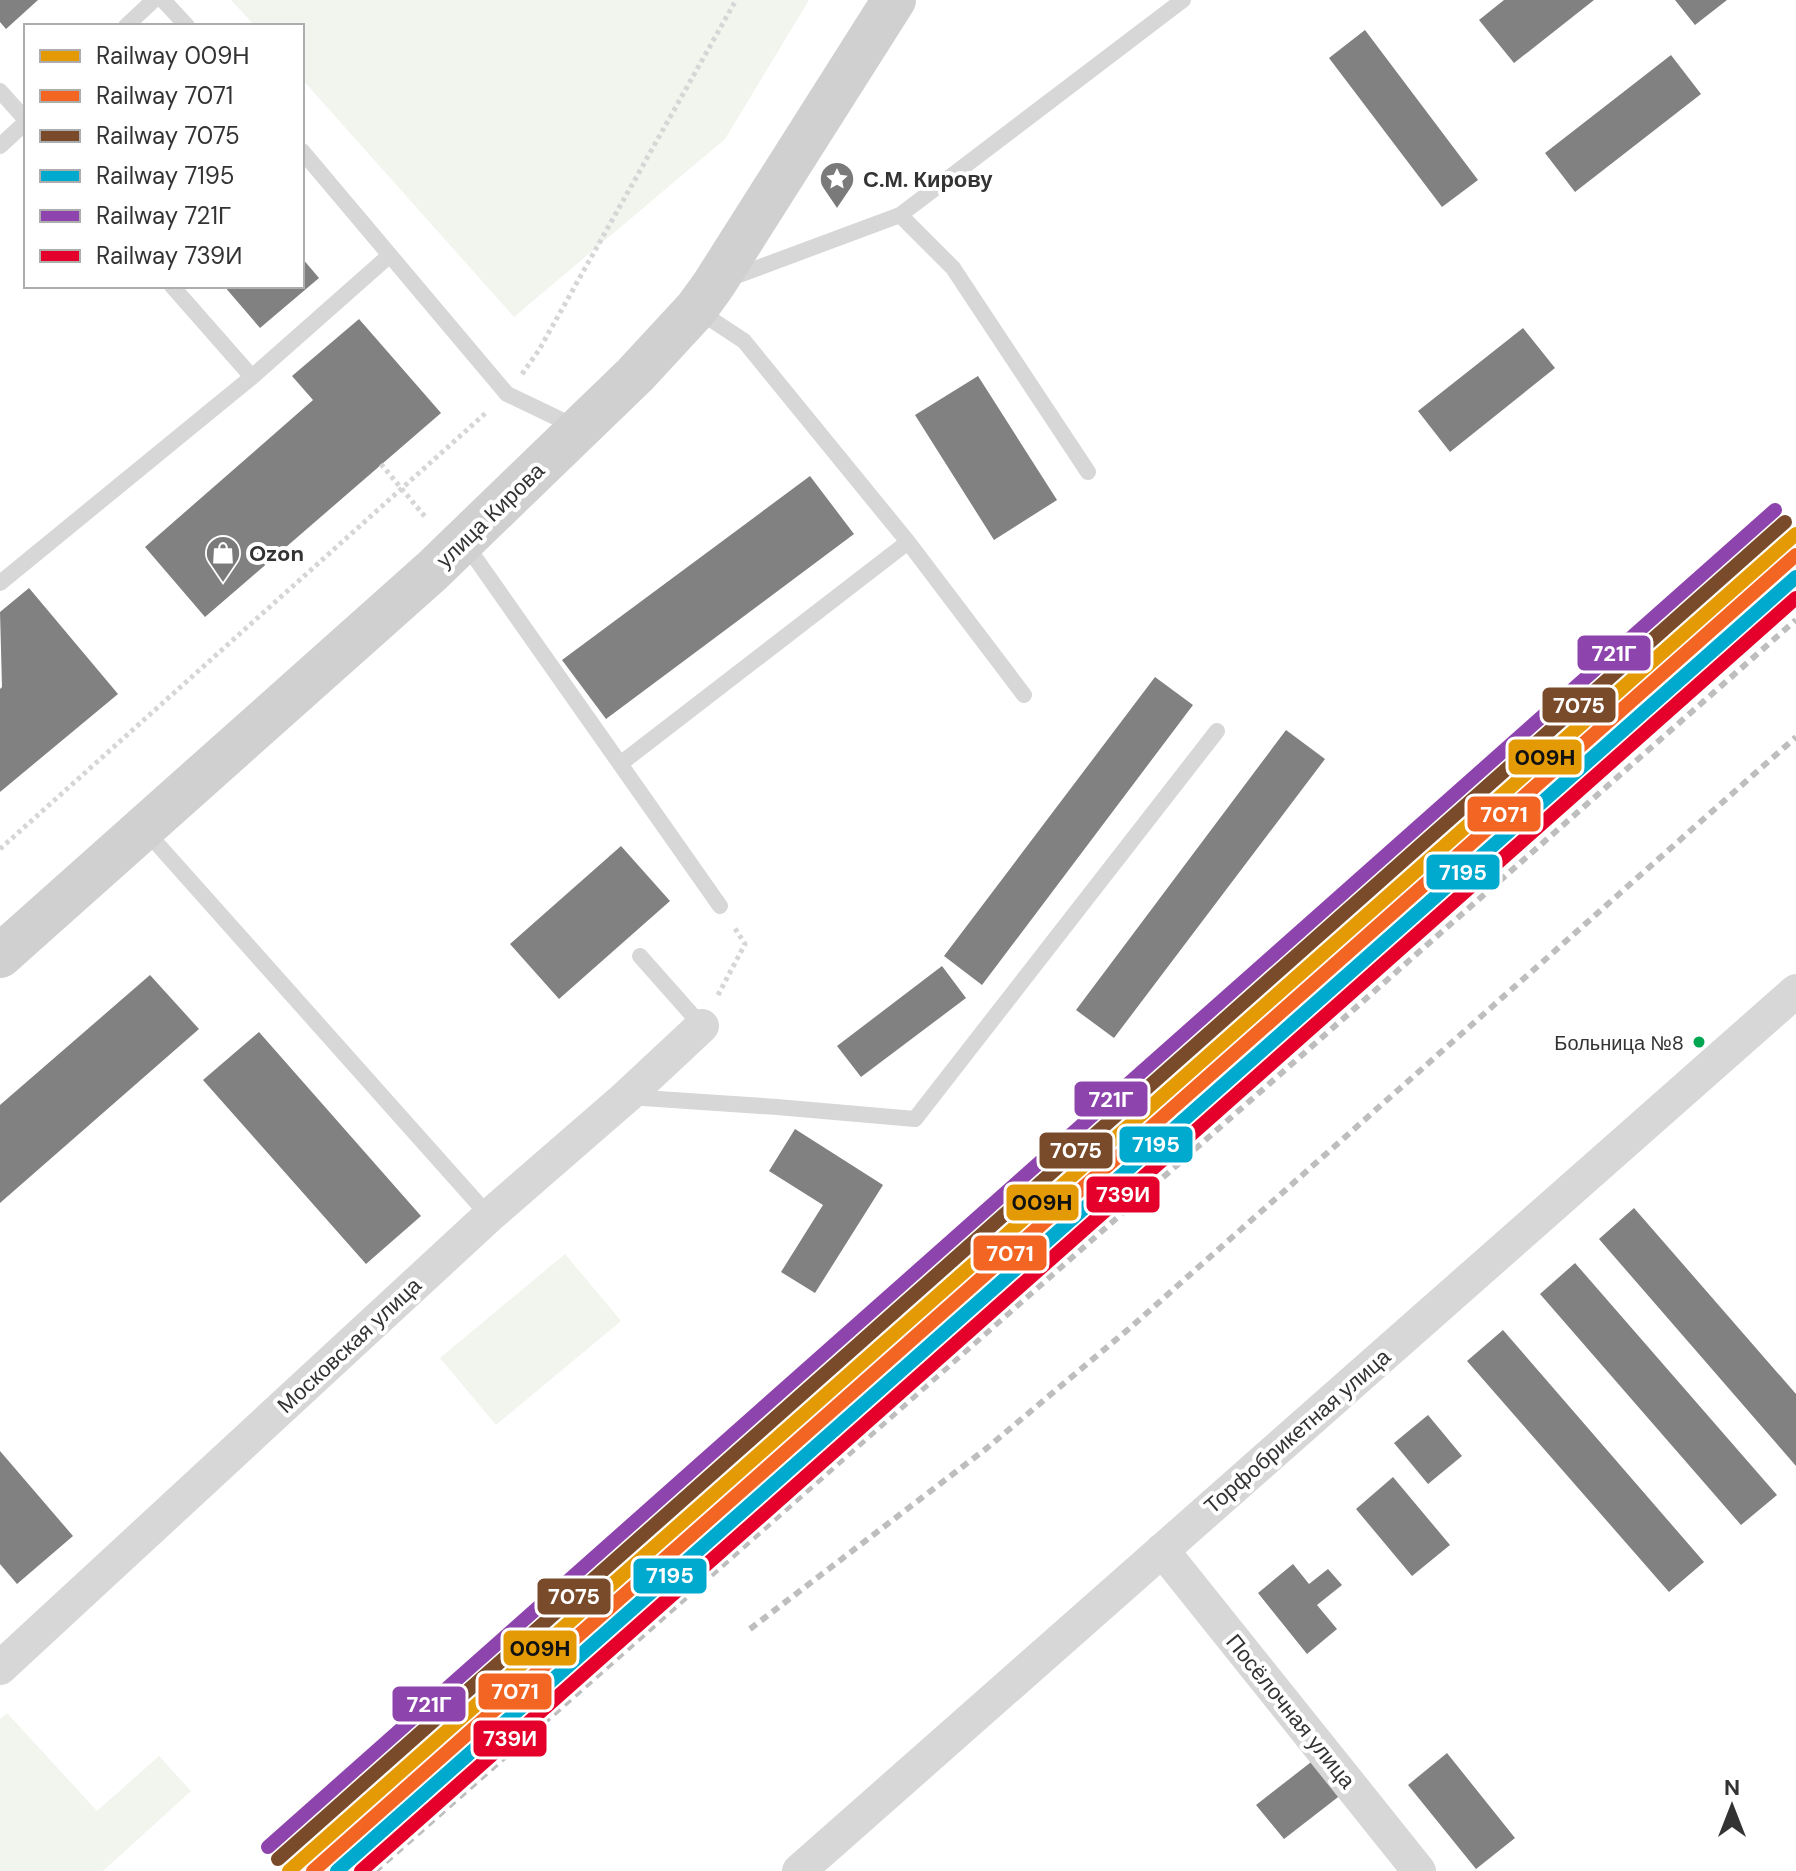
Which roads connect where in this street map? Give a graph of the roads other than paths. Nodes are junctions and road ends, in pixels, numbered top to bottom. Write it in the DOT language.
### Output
graph roads {
  1 [pos="154,0"];
  2 [pos="163,0"];
  3 [pos="894,0"];
  4 [pos="1183,0"];
  5 [pos="128,24"];
  6 [pos="185,24"];
  7 [pos="0,91"];
  8 [pos="24,119"];
  9 [pos="24,123"];
  10 [pos="0,146"];
  11 [pos="304,153"];
  12 [pos="900,215"];
  13 [pos="390,255"];
  14 [pos="174,288"];
  15 [pos="705,296"];
  16 [pos="252,377"];
  17 [pos="579,428"];
  18 [pos="1088,472"];
  19 [pos="908,542"];
  20 [pos="458,546"];
  21 [pos="0,583"];
  22 [pos="1024,695"];
  23 [pos="1217,731"];
  24 [pos="620,764"];
  25 [pos="143,828"];
  26 [pos="720,906"];
  27 [pos="0,956"];
  28 [pos="640,956"];
  29 [pos="1796,991"];
  30 [pos="702,1026"];
  31 [pos="626,1097"];
  32 [pos="489,1216"];
  33 [pos="1162,1550"];
  34 [pos="1,1665"];
  35 [pos="799,1871"];
  36 [pos="1419,1871"];
  1 -- 5 [label="lane"];
  2 -- 6 [label="lane"];
  3 -- 15 [label="street, улица Кирова"];
  4 -- 12 [label="lane"];
  7 -- 8 [label="lane"];
  9 -- 10 [label="lane"];
  11 -- 13 [label="lane"];
  12 -- 15 [label="lane"];
  12 -- 18 [label="lane"];
  13 -- 16 [label="lane"];
  13 -- 17 [label="lane"];
  14 -- 16 [label="lane"];
  15 -- 17 [label="street, улица Кирова"];
  15 -- 19 [label="lane"];
  16 -- 21 [label="lane"];
  17 -- 20 [label="street, улица Кирова"];
  19 -- 22 [label="lane"];
  19 -- 24 [label="lane"];
  20 -- 24 [label="lane"];
  20 -- 25 [label="street, улица Кирова"];
  23 -- 31 [label="lane"];
  24 -- 26 [label="lane"];
  25 -- 27 [label="street, улица Кирова"];
  25 -- 32 [label="lane"];
  28 -- 30 [label="lane"];
  29 -- 33 [label="street, Торфобрикетная улица"];
  30 -- 31 [label="street, Московская улица"];
  31 -- 32 [label="street, Московская улица"];
  32 -- 34 [label="street, Московская улица"];
  33 -- 35 [label="street, Торфобрикетная улица"];
  33 -- 36 [label="street, Посёлочная улица"];
}
